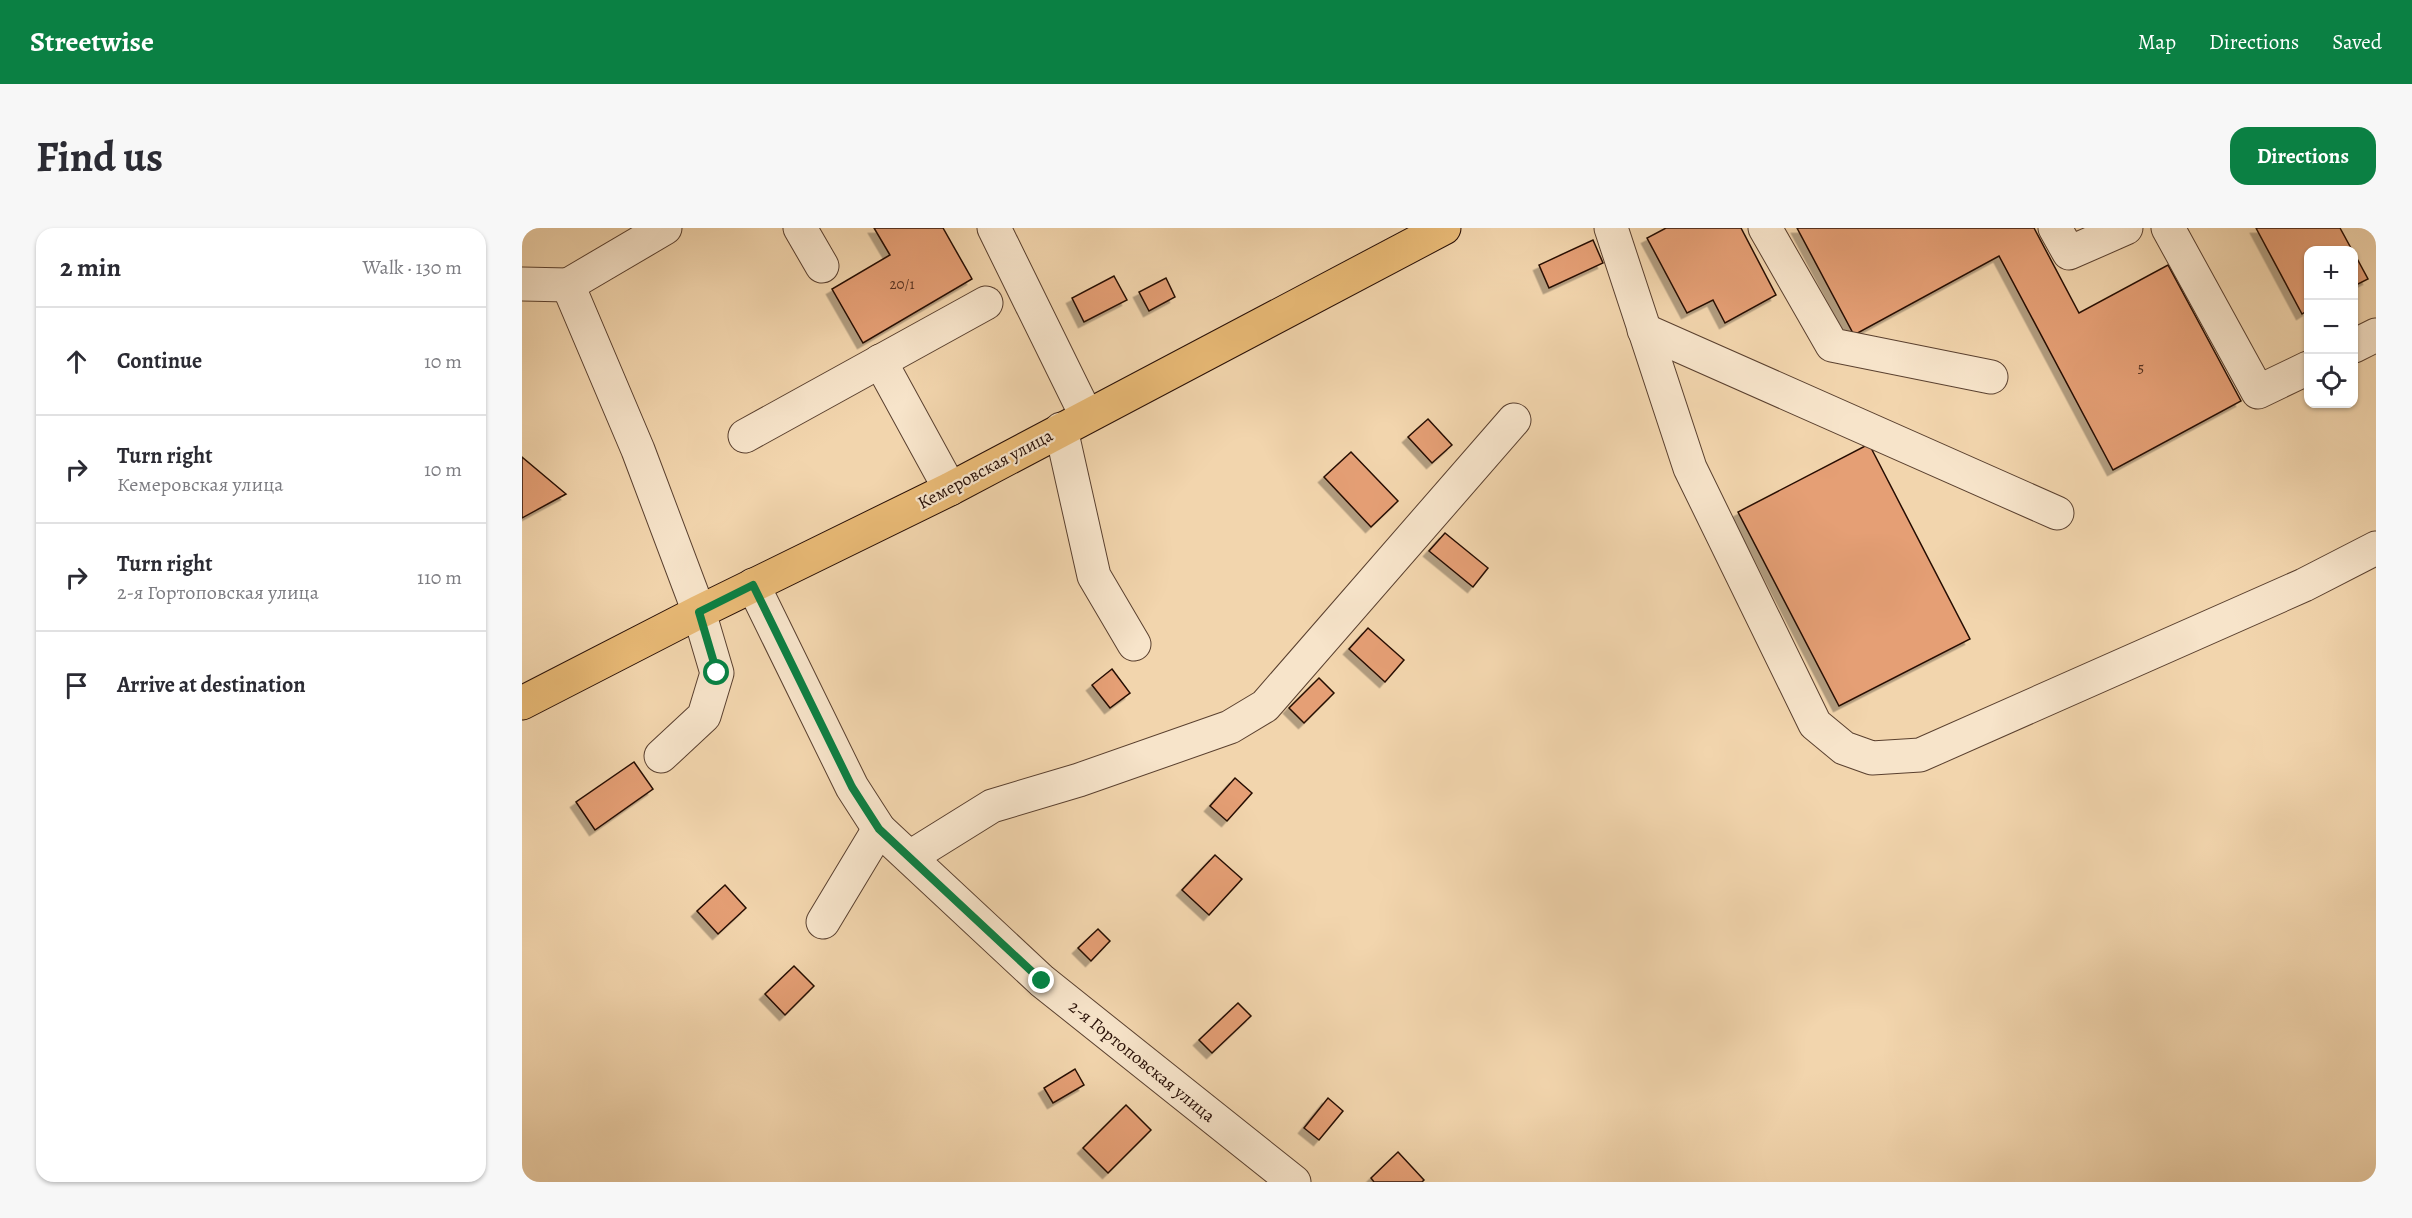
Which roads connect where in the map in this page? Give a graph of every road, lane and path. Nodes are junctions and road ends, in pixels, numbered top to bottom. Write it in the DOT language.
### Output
graph roads {
  1 [pos="665,228"];
  2 [pos="800,228"];
  3 [pos="994,228"];
  4 [pos="1444,228"];
  5 [pos="1611,228"];
  6 [pos="1765,228"];
  7 [pos="2055,228"];
  8 [pos="2126,228"];
  9 [pos="2168,228"];
  10 [pos="822,266"];
  11 [pos="522,284"];
  12 [pos="568,285"];
  13 [pos="986,303"];
  14 [pos="1644,330"];
  15 [pos="2376,335"];
  16 [pos="2358,344"];
  17 [pos="880,362"];
  18 [pos="2304,370"];
  19 [pos="1991,377"];
  20 [pos="1514,420"];
  21 [pos="1073,422"];
  22 [pos="745,436"];
  23 [pos="950,489"];
  24 [pos="2057,513"];
  25 [pos="2376,548"];
  26 [pos="753,585"];
  27 [pos="699,612"];
  28 [pos="1134,644"];
  29 [pos="522,703"];
  30 [pos="661,756"];
  31 [pos="879,829"];
  32 [pos="910,856"];
  33 [pos="823,922"];
  34 [pos="1294,1182"];
  1 -- 12 [label="street"];
  2 -- 10 [label="street"];
  3 -- 21 [label="street"];
  4 -- 21 [label="main road, Кемеровская улица"];
  5 -- 14 [label="street"];
  6 -- 19 [label="street"];
  7 -- 8 [label="street"];
  9 -- 18 [label="street"];
  11 -- 12 [label="street"];
  12 -- 27 [label="street"];
  13 -- 17 [label="street"];
  14 -- 24 [label="street"];
  14 -- 25 [label="street"];
  15 -- 16 [label="street"];
  17 -- 22 [label="street"];
  17 -- 23 [label="street"];
  20 -- 32 [label="street"];
  21 -- 23 [label="main road, Кемеровская улица"];
  21 -- 28 [label="street"];
  23 -- 26 [label="main road, Кемеровская улица"];
  26 -- 27 [label="main road, Кемеровская улица"];
  26 -- 31 [label="street, 2-я Гортоповская улица"];
  27 -- 29 [label="main road, Кемеровская улица"];
  27 -- 30 [label="street"];
  31 -- 32 [label="street, 2-я Гортоповская улица"];
  31 -- 33 [label="street"];
  32 -- 34 [label="street, 2-я Гортоповская улица"];
}
